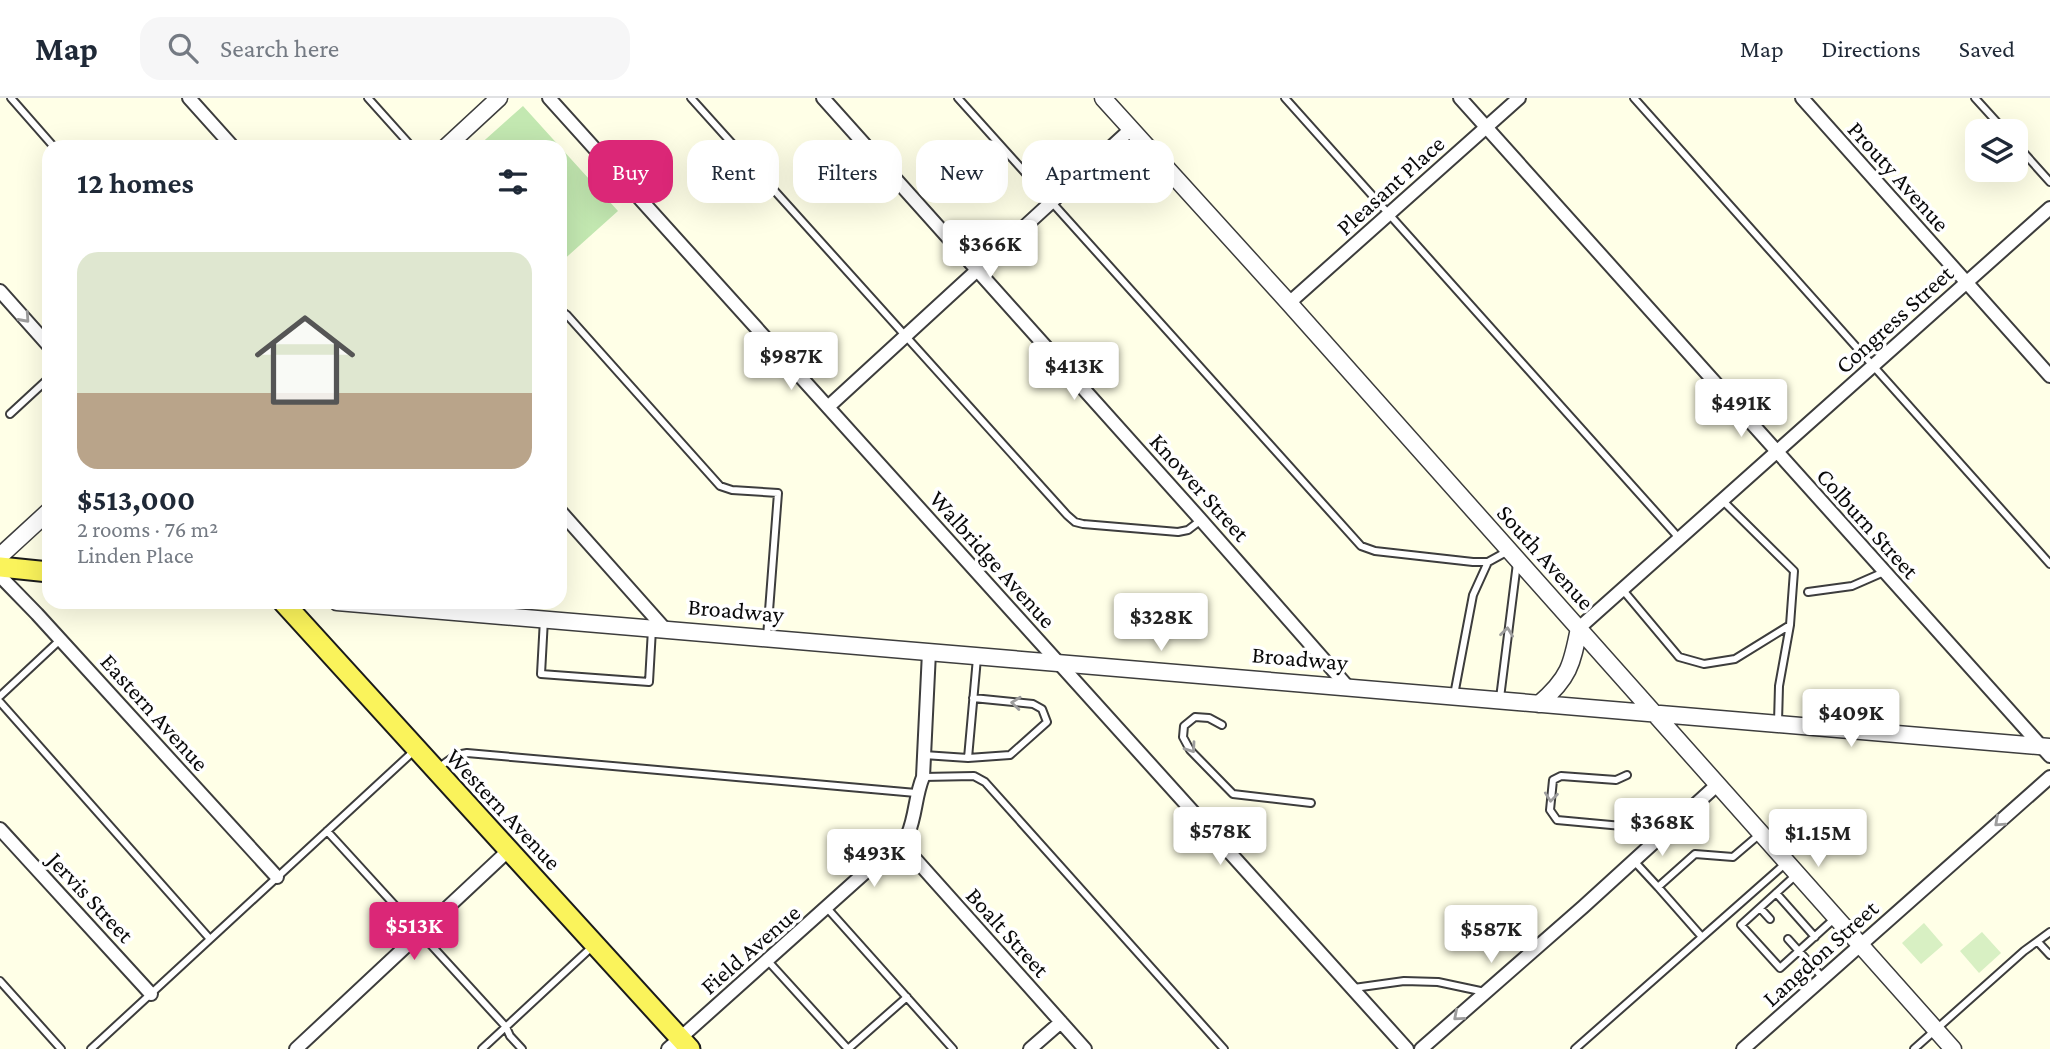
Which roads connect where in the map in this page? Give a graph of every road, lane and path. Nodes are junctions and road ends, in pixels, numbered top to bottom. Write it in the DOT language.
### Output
graph roads {
  1 [pos="11,98"];
  2 [pos="188,98"];
  3 [pos="368,98"];
  4 [pos="499,98"];
  5 [pos="549,98"];
  6 [pos="691,98"];
  7 [pos="823,98"];
  8 [pos="958,98"];
  9 [pos="1103,98"];
  10 [pos="1285,98"];
  11 [pos="1460,98"];
  12 [pos="1519,98"];
  13 [pos="1634,98"];
  14 [pos="1801,98"];
  15 [pos="1975,98"];
  16 [pos="1994,119"];
  17 [pos="1486,127"];
  18 [pos="1131,129"];
  19 [pos="48,140"];
  20 [pos="227,140"];
  21 [pos="406,140"];
  22 [pos="454,140"];
  23 [pos="1119,140"];
  24 [pos="2028,157"];
  25 [pos="1022,170"];
  26 [pos="2050,182"];
  27 [pos="1050,203"];
  28 [pos="1052,203"];
  29 [pos="2050,208"];
  30 [pos="1389,214"];
  31 [pos="977,270"];
  32 [pos="1966,283"];
  33 [pos="0,291"];
  34 [pos="1289,303"];
  35 [pos="567,315"];
  36 [pos="905,335"];
  37 [pos="42,338"];
  38 [pos="1873,366"];
  39 [pos="2050,376"];
  40 [pos="42,384"];
  41 [pos="828,407"];
  42 [pos="10,414"];
  43 [pos="1775,453"];
  44 [pos="1722,500"];
  45 [pos="42,517"];
  46 [pos="567,519"];
  47 [pos="1201,520"];
  48 [pos="1679,538"];
  49 [pos="1514,555"];
  50 [pos="0,556"];
  51 [pos="1488,562"];
  52 [pos="2050,564"];
  53 [pos="0,567"];
  54 [pos="42,571"];
  55 [pos="1884,572"];
  56 [pos="0,576"];
  57 [pos="1622,589"];
  58 [pos="1808,592"];
  59 [pos="289,609"];
  60 [pos="428,609"];
  61 [pos="544,618"];
  62 [pos="1790,625"];
  63 [pos="658,628"];
  64 [pos="1578,628"];
  65 [pos="767,637"];
  66 [pos="61,640"];
  67 [pos="929,652"];
  68 [pos="977,656"];
  69 [pos="1059,663"];
  70 [pos="1347,686"];
  71 [pos="0,696"];
  72 [pos="1454,697"];
  73 [pos="973,698"];
  74 [pos="1499,700"];
  75 [pos="0,702"];
  76 [pos="1539,704"];
  77 [pos="1655,714"];
  78 [pos="1778,724"];
  79 [pos="1222,725"];
  80 [pos="416,749"];
  81 [pos="2047,750"];
  82 [pos="924,755"];
  83 [pos="968,758"];
  84 [pos="436,771"];
  85 [pos="1627,775"];
  86 [pos="923,777"];
  87 [pos="2050,777"];
  88 [pos="1718,784"];
  89 [pos="916,793"];
  90 [pos="1311,803"];
  91 [pos="1649,804"];
  92 [pos="0,829"];
  93 [pos="327,831"];
  94 [pos="1761,833"];
  95 [pos="901,842"];
  96 [pos="509,850"];
  97 [pos="1634,861"];
  98 [pos="1792,868"];
  99 [pos="277,877"];
  100 [pos="1658,887"];
  101 [pos="1776,893"];
  102 [pos="827,908"];
  103 [pos="1760,908"];
  104 [pos="1836,917"];
  105 [pos="1770,919"];
  106 [pos="2050,932"];
  107 [pos="421,933"];
  108 [pos="1703,937"];
  109 [pos="1815,937"];
  110 [pos="210,939"];
  111 [pos="1788,939"];
  112 [pos="2038,942"];
  113 [pos="595,944"];
  114 [pos="1861,945"];
  115 [pos="1799,951"];
  116 [pos="2050,955"];
  117 [pos="768,961"];
  118 [pos="1823,978"];
  119 [pos="0,981"];
  120 [pos="1352,989"];
  121 [pos="1486,992"];
  122 [pos="151,994"];
  123 [pos="907,997"];
  124 [pos="1060,1022"];
  125 [pos="506,1027"];
  126 [pos="1936,1029"];
  127 [pos="679,1045"];
  128 [pos="61,1049"];
  129 [pos="91,1049"];
  130 [pos="296,1049"];
  131 [pos="482,1049"];
  132 [pos="522,1049"];
  133 [pos="848,1049"];
  134 [pos="953,1049"];
  135 [pos="1030,1049"];
  136 [pos="1085,1049"];
  137 [pos="1224,1049"];
  138 [pos="1407,1049"];
  139 [pos="1421,1049"];
  140 [pos="1575,1049"];
  141 [pos="1743,1049"];
  142 [pos="1914,1049"];
  143 [pos="1954,1049"];
  1 -- 19 [label="lane"];
  2 -- 20 [label="street"];
  3 -- 21 [label="lane"];
  4 -- 22 [label="street"];
  5 -- 41 [label="street, Walbridge Avenue"];
  6 -- 36 [label="lane"];
  7 -- 31 [label="street, Knower Street"];
  8 -- 25 [label="lane"];
  9 -- 18 [label="street, South Avenue"];
  10 -- 30 [label="lane"];
  11 -- 17 [label="street, Colburn Street"];
  12 -- 17 [label="street, Pleasant Place"];
  13 -- 38 [label="lane"];
  14 -- 32 [label="street, Prouty Avenue"];
  15 -- 16 [label="lane"];
  17 -- 30 [label="street, Pleasant Place"];
  17 -- 43 [label="street, Colburn Street"];
  18 -- 23 [label="street"];
  18 -- 34 [label="street, South Avenue"];
  24 -- 26 [label="lane"];
  27 -- 31 [label="street"];
  28 -- 51 [label="lane"];
  29 -- 32 [label="street, Congress Street"];
  30 -- 34 [label="street, Pleasant Place"];
  30 -- 48 [label="lane"];
  31 -- 36 [label="street"];
  31 -- 47 [label="street, Knower Street"];
  32 -- 38 [label="street, Congress Street"];
  32 -- 39 [label="street, Prouty Avenue"];
  33 -- 37 [label="street, one-way"];
  34 -- 49 [label="street, South Avenue"];
  35 -- 65 [label="lane"];
  36 -- 41 [label="street"];
  36 -- 47 [label="lane"];
  38 -- 43 [label="street, Congress Street"];
  38 -- 52 [label="lane"];
  40 -- 42 [label="lane"];
  41 -- 69 [label="street, Walbridge Avenue"];
  43 -- 44 [label="street, Congress Street"];
  43 -- 55 [label="street, Colburn Street"];
  44 -- 48 [label="street, Congress Street"];
  44 -- 62 [label="lane"];
  45 -- 50 [label="street"];
  46 -- 63 [label="street"];
  47 -- 70 [label="street, Knower Street"];
  48 -- 57 [label="street, Congress Street"];
  49 -- 51 [label="lane"];
  49 -- 64 [label="street, South Avenue"];
  74 -- 49 [label="lane, one-way"];
  51 -- 72 [label="lane"];
  53 -- 54 [label="main road"];
  55 -- 58 [label="lane"];
  55 -- 81 [label="street, Colburn Street"];
  56 -- 66 [label="street, Eastern Avenue"];
  57 -- 62 [label="lane"];
  57 -- 64 [label="street, Congress Street"];
  59 -- 80 [label="main road, Western Avenue"];
  60 -- 61 [label="street, Broadway"];
  61 -- 63 [label="street, Broadway"];
  61 -- 63 [label="lane"];
  62 -- 78 [label="lane"];
  63 -- 65 [label="street, Broadway"];
  64 -- 76 [label="street"];
  64 -- 77 [label="street, South Avenue"];
  65 -- 67 [label="street, Broadway"];
  66 -- 71 [label="lane"];
  66 -- 99 [label="street, Eastern Avenue"];
  67 -- 68 [label="street, Broadway"];
  67 -- 82 [label="street, Field Avenue"];
  68 -- 69 [label="street, Broadway"];
  68 -- 73 [label="lane"];
  69 -- 70 [label="street, Broadway"];
  69 -- 120 [label="street, Walbridge Avenue"];
  70 -- 72 [label="street, Broadway"];
  72 -- 74 [label="street, Broadway"];
  73 -- 83 [label="lane"];
  83 -- 73 [label="lane, one-way"];
  74 -- 76 [label="street, Broadway"];
  75 -- 110 [label="lane"];
  76 -- 77 [label="street, Broadway"];
  77 -- 78 [label="street, Broadway"];
  77 -- 88 [label="street, South Avenue"];
  78 -- 81 [label="street, Broadway"];
  79 -- 90 [label="lane, one-way"];
  80 -- 84 [label="main road, Western Avenue"];
  80 -- 93 [label="lane"];
  82 -- 83 [label="lane"];
  82 -- 86 [label="street, Field Avenue"];
  84 -- 89 [label="lane"];
  84 -- 96 [label="main road, Western Avenue"];
  85 -- 91 [label="lane, one-way"];
  86 -- 89 [label="street, Field Avenue"];
  86 -- 137 [label="lane"];
  87 -- 114 [label="street, Langdon Street, one-way"];
  88 -- 94 [label="street, South Avenue"];
  88 -- 97 [label="street"];
  89 -- 95 [label="street, Field Avenue"];
  92 -- 122 [label="street, Jervis Street"];
  93 -- 99 [label="lane"];
  93 -- 107 [label="lane"];
  94 -- 98 [label="street, South Avenue"];
  94 -- 100 [label="lane"];
  95 -- 102 [label="street, Field Avenue"];
  95 -- 124 [label="street, Boalt Street"];
  96 -- 107 [label="street"];
  96 -- 113 [label="main road, Western Avenue"];
  97 -- 100 [label="lane"];
  97 -- 121 [label="street"];
  98 -- 101 [label="lane"];
  98 -- 104 [label="street, South Avenue"];
  98 -- 108 [label="lane"];
  99 -- 110 [label="lane"];
  100 -- 108 [label="lane"];
  101 -- 103 [label="lane"];
  101 -- 109 [label="lane"];
  102 -- 117 [label="street, Field Avenue"];
  102 -- 123 [label="lane"];
  103 -- 105 [label="lane"];
  103 -- 115 [label="lane"];
  104 -- 109 [label="lane"];
  104 -- 114 [label="street, South Avenue"];
  106 -- 112 [label="lane"];
  107 -- 125 [label="lane"];
  107 -- 130 [label="street"];
  108 -- 140 [label="lane"];
  109 -- 115 [label="lane"];
  110 -- 122 [label="lane"];
  111 -- 115 [label="lane"];
  112 -- 116 [label="lane"];
  112 -- 126 [label="lane"];
  113 -- 125 [label="lane"];
  113 -- 127 [label="main road, Western Avenue"];
  114 -- 118 [label="street, Langdon Street"];
  114 -- 126 [label="street, South Avenue"];
  115 -- 118 [label="lane"];
  117 -- 127 [label="street, Field Avenue"];
  117 -- 133 [label="lane"];
  118 -- 141 [label="street, Langdon Street"];
  119 -- 128 [label="lane"];
  120 -- 121 [label="lane"];
  120 -- 138 [label="street, Walbridge Avenue"];
  121 -- 139 [label="street, one-way"];
  122 -- 129 [label="lane"];
  123 -- 133 [label="lane"];
  123 -- 134 [label="lane"];
  124 -- 135 [label="street"];
  124 -- 136 [label="street, Boalt Street"];
  125 -- 131 [label="lane"];
  125 -- 132 [label="lane"];
  126 -- 142 [label="lane"];
  126 -- 143 [label="street, South Avenue"];
}
